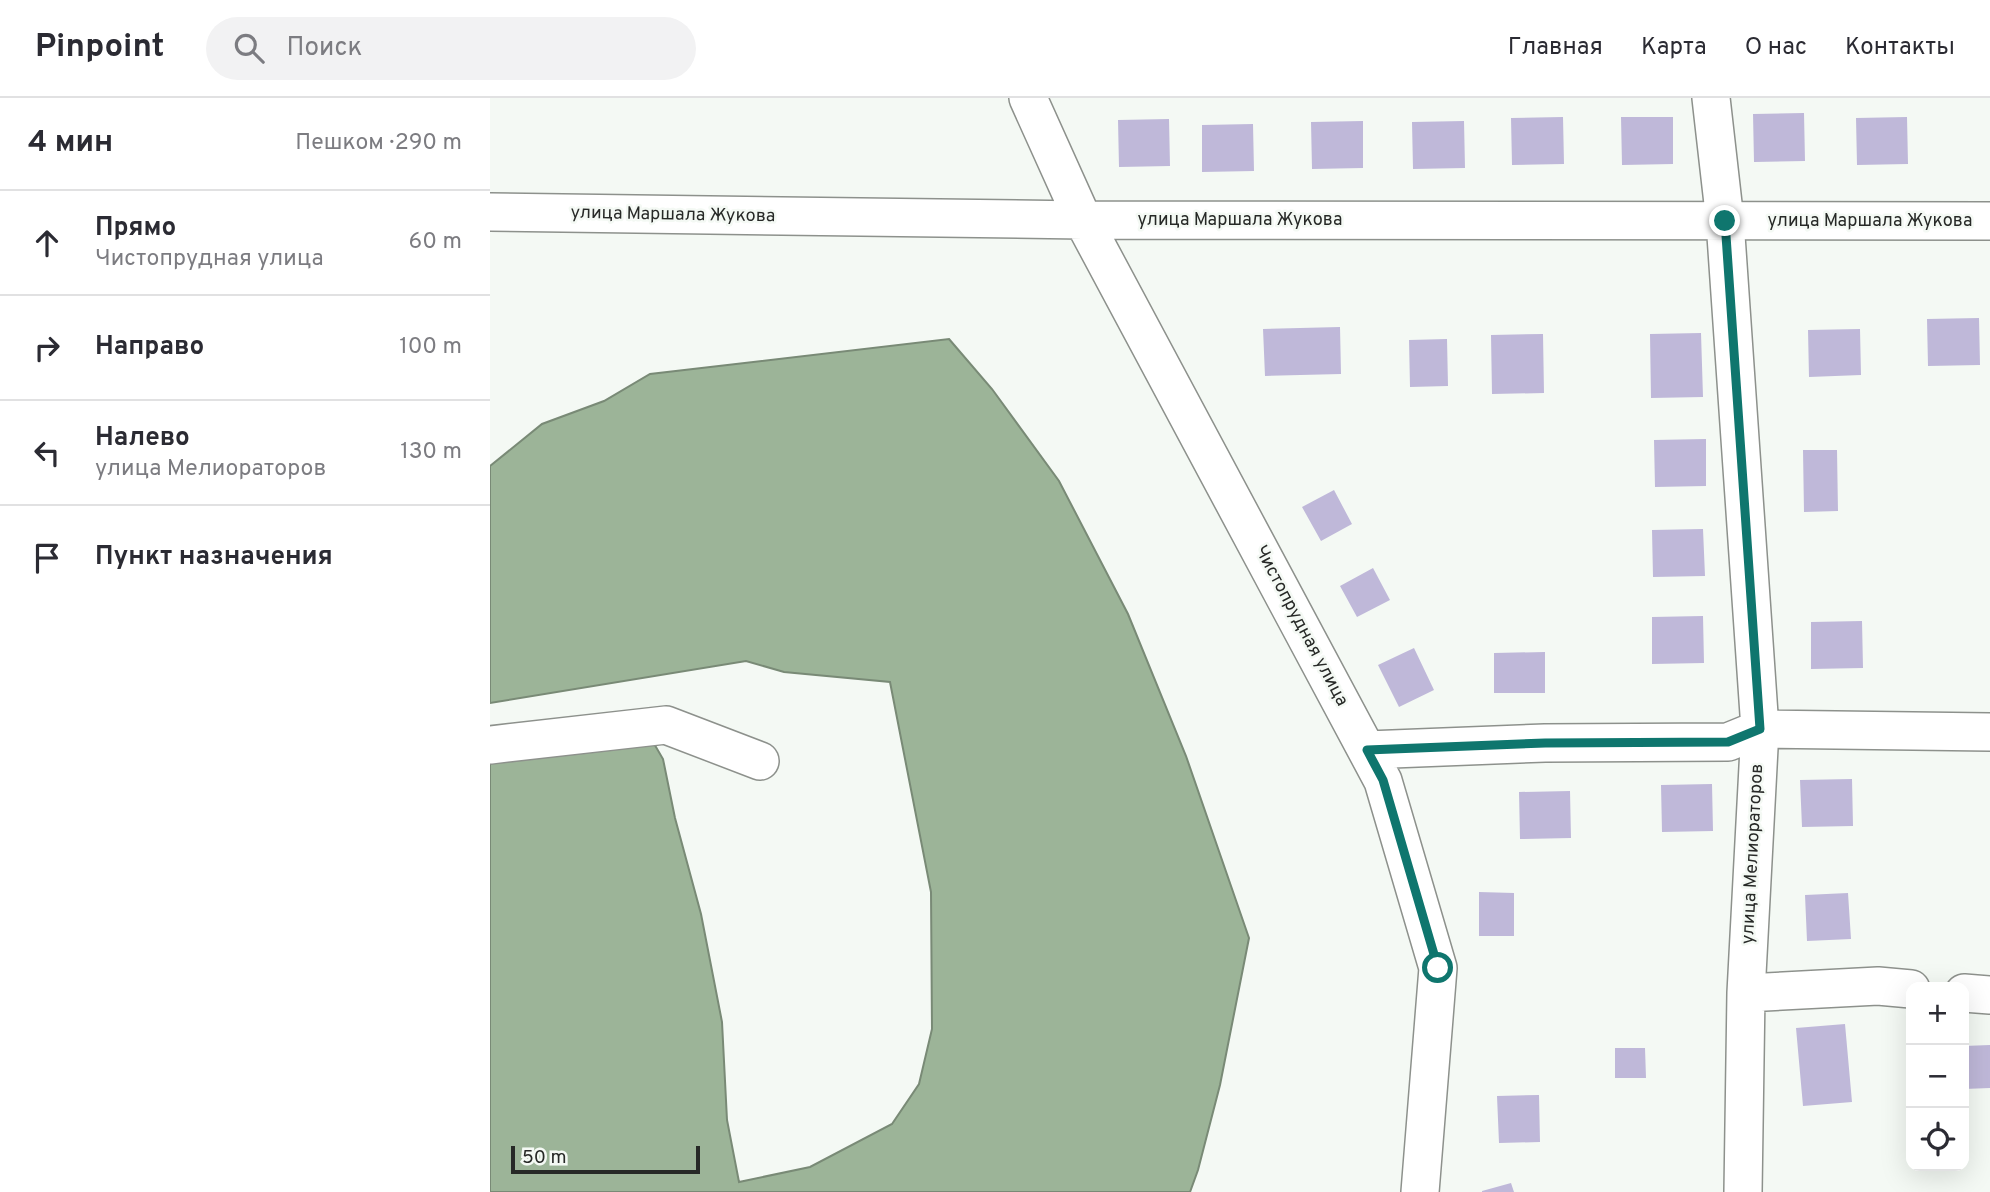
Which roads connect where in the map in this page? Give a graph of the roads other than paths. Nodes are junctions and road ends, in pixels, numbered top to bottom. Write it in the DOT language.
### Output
graph roads {
  1 [pos="1028,98"];
  2 [pos="1711,98"];
  3 [pos="490,212"];
  4 [pos="1083,219"];
  5 [pos="1725,221"];
  6 [pos="1990,221"];
  7 [pos="1760,729"];
  8 [pos="1990,732"];
  9 [pos="490,746"];
  10 [pos="1367,750"];
  11 [pos="760,761"];
  12 [pos="1906,989"];
  13 [pos="1746,993"];
  14 [pos="1969,993"];
  15 [pos="1990,995"];
  16 [pos="1420,1192"];
  17 [pos="1743,1192"];
  1 -- 4 [label="street, Чистопрудная улица"];
  2 -- 5 [label="street, улица Мелиораторов"];
  3 -- 4 [label="street, улица Маршала Жукова"];
  4 -- 5 [label="street, улица Маршала Жукова"];
  4 -- 10 [label="street, Чистопрудная улица"];
  5 -- 6 [label="street, улица Маршала Жукова"];
  5 -- 7 [label="street, улица Мелиораторов"];
  7 -- 8 [label="street"];
  7 -- 10 [label="street"];
  7 -- 13 [label="street, улица Мелиораторов"];
  9 -- 11 [label="street"];
  10 -- 16 [label="street, Чистопрудная улица"];
  12 -- 13 [label="street"];
  13 -- 17 [label="street, улица Мелиораторов"];
  14 -- 15 [label="street"];
}
